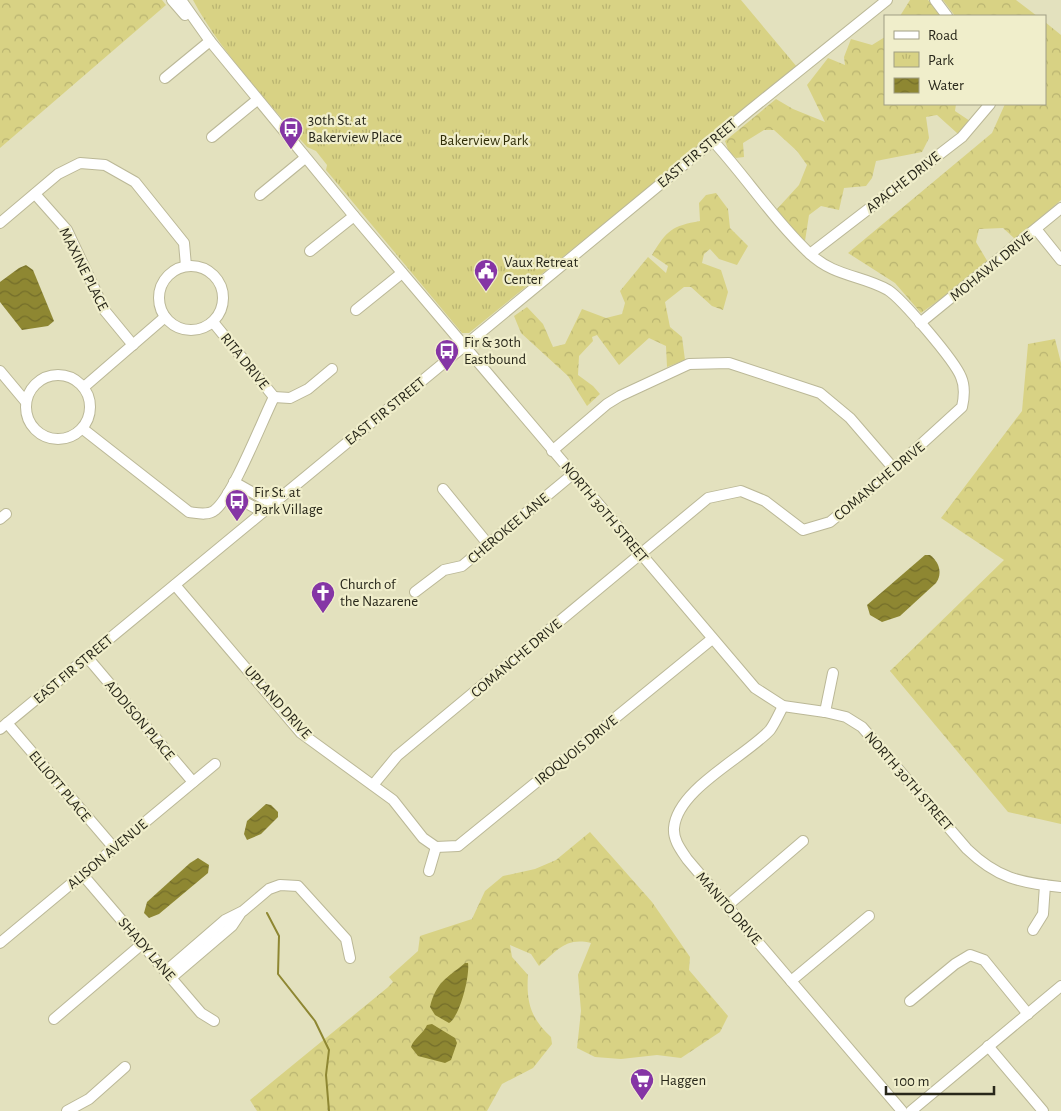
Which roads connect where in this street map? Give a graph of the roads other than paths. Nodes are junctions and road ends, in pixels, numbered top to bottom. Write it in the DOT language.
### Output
graph roads {
  1 [pos="172,0"];
  2 [pos="181,0"];
  3 [pos="887,0"];
  4 [pos="935,0"];
  5 [pos="946,15"];
  6 [pos="210,41"];
  7 [pos="165,78"];
  8 [pos="257,100"];
  9 [pos="989,105"];
  10 [pos="212,137"];
  11 [pos="713,141"];
  12 [pos="306,158"];
  13 [pos="35,194"];
  14 [pos="260,195"];
  15 [pos="1061,208"];
  16 [pos="354,216"];
  17 [pos="0,223"];
  18 [pos="1036,228"];
  19 [pos="310,251"];
  20 [pos="810,254"];
  21 [pos="1061,260"];
  22 [pos="186,266"];
  23 [pos="402,273"];
  24 [pos="356,310"];
  25 [pos="165,317"];
  26 [pos="213,322"];
  27 [pos="920,323"];
  28 [pos="133,345"];
  29 [pos="464,346"];
  30 [pos="332,369"];
  31 [pos="0,371"];
  32 [pos="84,387"];
  33 [pos="274,397"];
  34 [pos="26,402"];
  35 [pos="83,428"];
  36 [pos="552,451"];
  37 [pos="894,469"];
  38 [pos="572,474"];
  39 [pos="234,482"];
  40 [pos="443,489"];
  41 [pos="228,492"];
  42 [pos="273,504"];
  43 [pos="263,512"];
  44 [pos="488,544"];
  45 [pos="641,554"];
  46 [pos="175,585"];
  47 [pos="415,592"];
  48 [pos="712,639"];
  49 [pos="87,657"];
  50 [pos="833,673"];
  51 [pos="783,706"];
  52 [pos="825,712"];
  53 [pos="4,726"];
  54 [pos="215,764"];
  55 [pos="193,782"];
  56 [pos="372,785"];
  57 [pos="803,841"];
  58 [pos="436,847"];
  59 [pos="114,848"];
  60 [pos="429,871"];
  61 [pos="82,874"];
  62 [pos="1045,885"];
  63 [pos="1061,887"];
  64 [pos="727,906"];
  65 [pos="869,916"];
  66 [pos="1033,930"];
  67 [pos="0,943"];
  68 [pos="142,944"];
  69 [pos="350,958"];
  70 [pos="168,975"];
  71 [pos="791,981"];
  72 [pos="1061,986"];
  73 [pos="910,1001"];
  74 [pos="1028,1014"];
  75 [pos="54,1018"];
  76 [pos="214,1021"];
  77 [pos="988,1046"];
  78 [pos="125,1067"];
  79 [pos="915,1110"];
  80 [pos="66,1111"];
  81 [pos="902,1111"];
  82 [pos="1043,1111"];
  1 -- 6 [label="street, NORTH 30TH STREET"];
  2 -- 6 [label="street, NORTH 30TH STREET"];
  3 -- 11 [label="street, EAST FIR STREET"];
  4 -- 5 [label="street"];
  6 -- 7 [label="street"];
  6 -- 8 [label="street, NORTH 30TH STREET"];
  8 -- 10 [label="street"];
  8 -- 12 [label="street, NORTH 30TH STREET"];
  9 -- 20 [label="street, APACHE DRIVE"];
  11 -- 20 [label="street, COMANCHE DRIVE"];
  11 -- 29 [label="street, EAST FIR STREET"];
  12 -- 14 [label="street"];
  12 -- 16 [label="street, NORTH 30TH STREET"];
  13 -- 17 [label="street"];
  13 -- 22 [label="street"];
  13 -- 28 [label="street, MAXINE PLACE"];
  15 -- 18 [label="street, MOHAWK DRIVE"];
  16 -- 19 [label="street"];
  16 -- 23 [label="street, NORTH 30TH STREET"];
  18 -- 21 [label="street"];
  18 -- 27 [label="street, MOHAWK DRIVE"];
  20 -- 27 [label="street, COMANCHE DRIVE"];
  22 -- 25 [label="street"];
  22 -- 26 [label="street"];
  23 -- 24 [label="street"];
  23 -- 29 [label="street, NORTH 30TH STREET"];
  25 -- 26 [label="street"];
  25 -- 28 [label="street"];
  26 -- 33 [label="street, RITA DRIVE"];
  27 -- 37 [label="street, COMANCHE DRIVE"];
  28 -- 32 [label="street"];
  29 -- 36 [label="street, NORTH 30TH STREET"];
  29 -- 42 [label="street, EAST FIR STREET"];
  30 -- 33 [label="street"];
  31 -- 34 [label="street"];
  32 -- 34 [label="street"];
  32 -- 35 [label="street"];
  33 -- 39 [label="street, RITA DRIVE"];
  34 -- 35 [label="street"];
  35 -- 41 [label="street, RITA DRIVE"];
  36 -- 37 [label="street"];
  36 -- 38 [label="street, NORTH 30TH STREET"];
  37 -- 45 [label="street, COMANCHE DRIVE"];
  38 -- 44 [label="street, CHEROKEE LANE"];
  38 -- 45 [label="street, NORTH 30TH STREET"];
  39 -- 41 [label="street, RITA DRIVE"];
  39 -- 42 [label="street"];
  40 -- 44 [label="street"];
  41 -- 43 [label="street"];
  42 -- 43 [label="street, EAST FIR STREET"];
  43 -- 46 [label="street, EAST FIR STREET"];
  44 -- 47 [label="street, CHEROKEE LANE"];
  45 -- 48 [label="street, NORTH 30TH STREET"];
  45 -- 56 [label="street, COMANCHE DRIVE"];
  46 -- 49 [label="street, EAST FIR STREET"];
  46 -- 56 [label="street, UPLAND DRIVE"];
  48 -- 51 [label="street, NORTH 30TH STREET"];
  48 -- 58 [label="street, IROQUOIS DRIVE"];
  49 -- 53 [label="street, EAST FIR STREET"];
  49 -- 55 [label="street, ADDISON PLACE"];
  50 -- 52 [label="street"];
  51 -- 52 [label="street, NORTH 30TH STREET"];
  51 -- 64 [label="street, MANITO DRIVE"];
  52 -- 62 [label="street, NORTH 30TH STREET"];
  53 -- 59 [label="street, ELLIOTT PLACE"];
  54 -- 55 [label="street, ALISON AVENUE"];
  55 -- 59 [label="street, ALISON AVENUE"];
  56 -- 58 [label="street, UPLAND DRIVE"];
  57 -- 64 [label="street"];
  58 -- 60 [label="street"];
  59 -- 61 [label="street, ALISON AVENUE"];
  61 -- 67 [label="street, ALISON AVENUE"];
  61 -- 68 [label="street, SHADY LANE"];
  62 -- 63 [label="street, NORTH 30TH STREET"];
  62 -- 66 [label="street"];
  64 -- 71 [label="street, MANITO DRIVE"];
  65 -- 71 [label="street"];
  68 -- 70 [label="street, SHADY LANE"];
  68 -- 75 [label="street"];
  69 -- 70 [label="street"];
  70 -- 76 [label="street, SHADY LANE"];
  71 -- 81 [label="street, MANITO DRIVE"];
  72 -- 74 [label="street"];
  73 -- 74 [label="street"];
  74 -- 77 [label="street"];
  77 -- 79 [label="street"];
  77 -- 82 [label="street"];
  78 -- 80 [label="street"];
}
